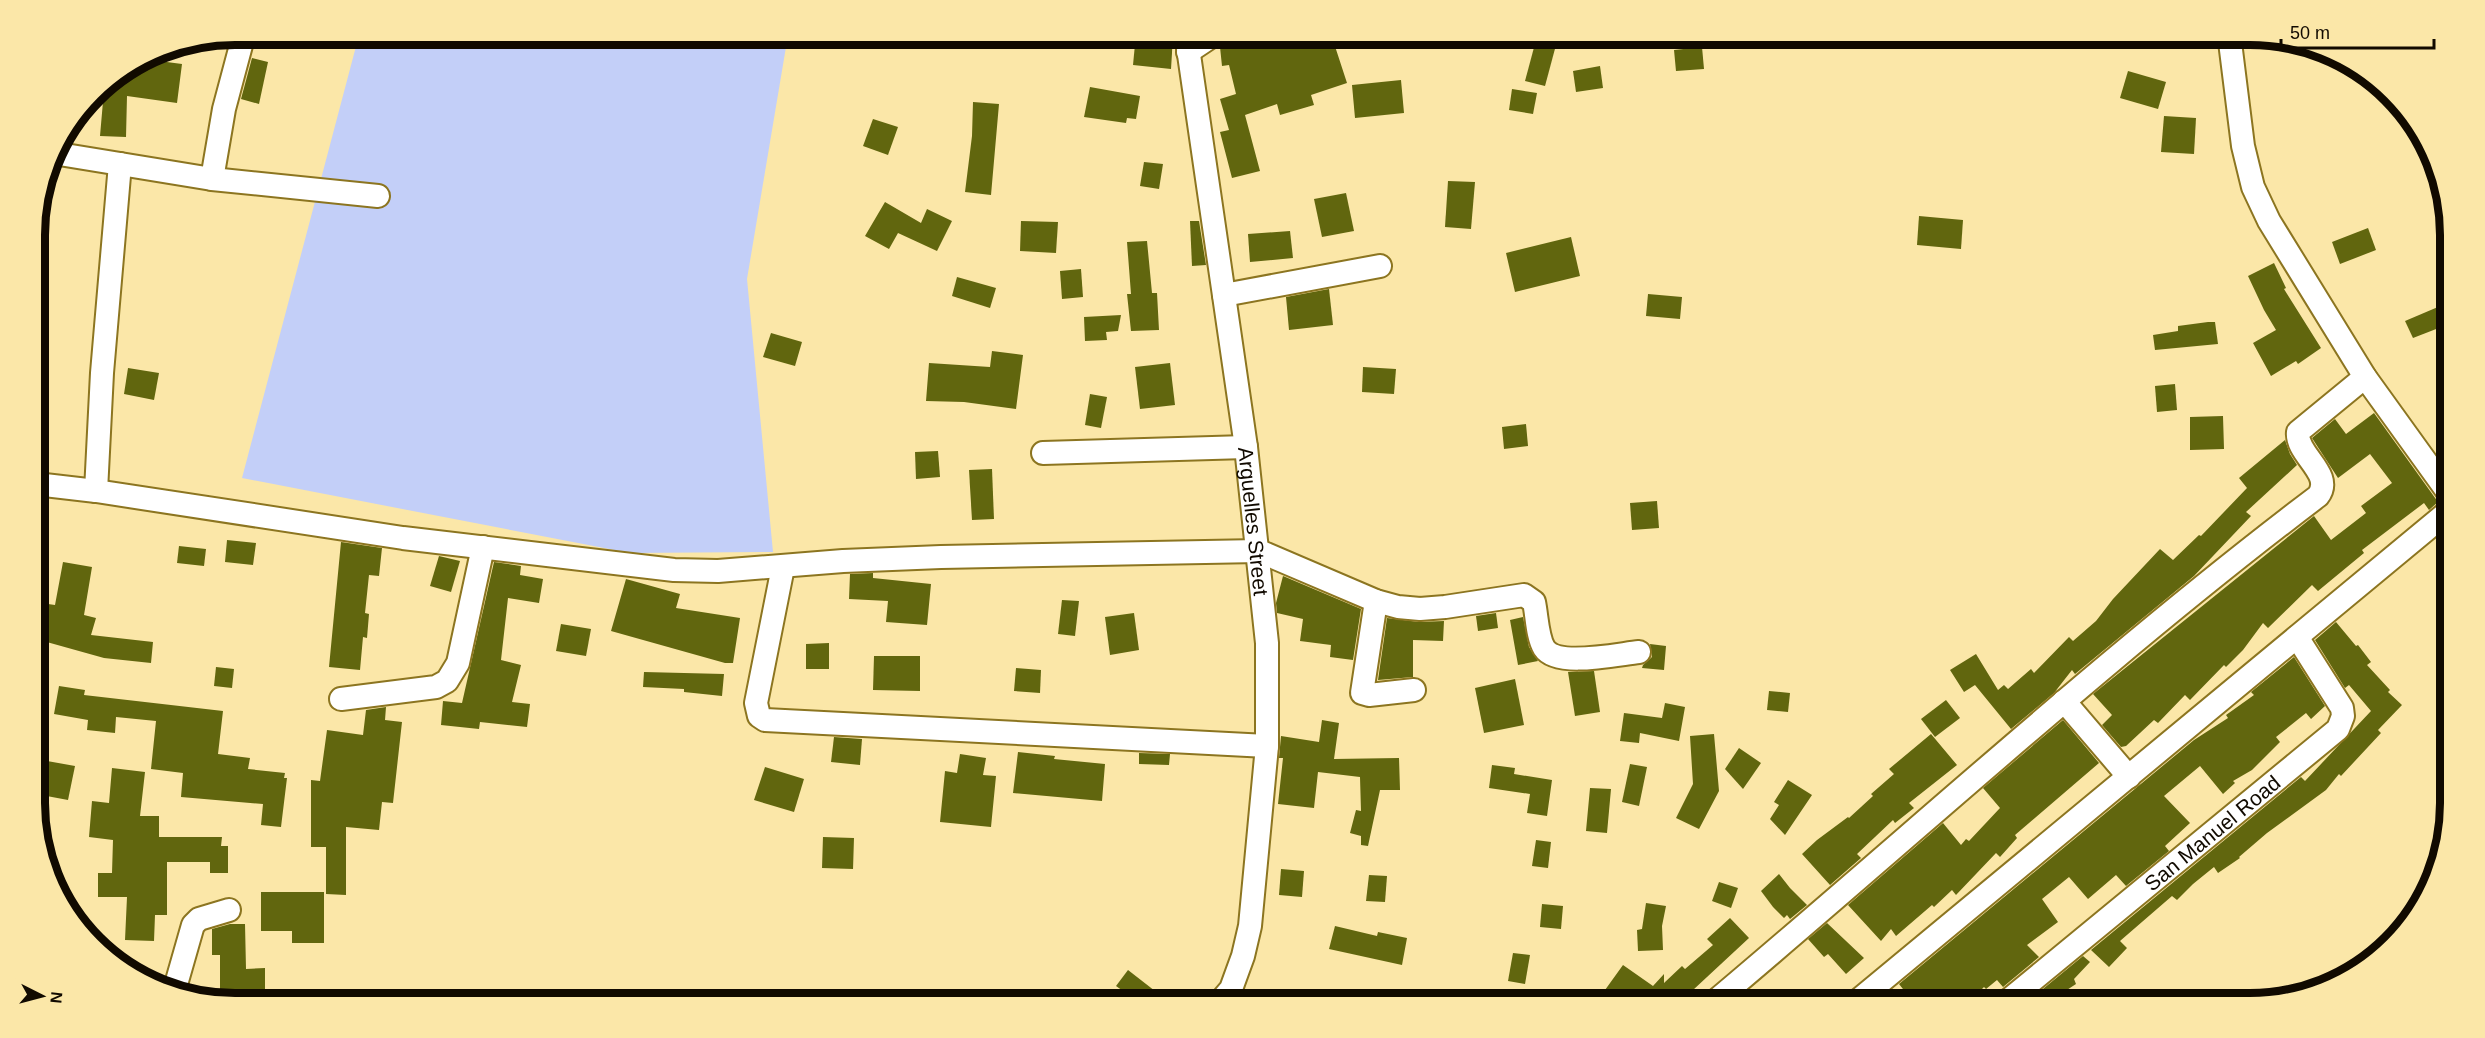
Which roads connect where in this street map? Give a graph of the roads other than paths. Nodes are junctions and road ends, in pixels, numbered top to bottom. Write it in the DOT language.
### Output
graph roads {
  1 [pos="241,45"];
  2 [pos="1187,45"];
  3 [pos="2230,45"];
  4 [pos="63,155"];
  5 [pos="120,164"];
  6 [pos="212,179"];
  7 [pos="378,196"];
  8 [pos="1380,266"];
  9 [pos="1224,295"];
  10 [pos="2366,377"];
  11 [pos="1246,447"];
  12 [pos="1043,453"];
  13 [pos="2440,481"];
  14 [pos="45,485"];
  15 [pos="96,491"];
  16 [pos="2440,518"];
  17 [pos="483,547"];
  18 [pos="1259,551"];
  19 [pos="783,567"];
  20 [pos="1376,601"];
  21 [pos="2297,637"];
  22 [pos="1639,652"];
  23 [pos="1414,690"];
  24 [pos="340,699"];
  25 [pos="2064,701"];
  26 [pos="1267,746"];
  27 [pos="2129,777"];
  28 [pos="229,910"];
  29 [pos="176,984"];
  30 [pos="1228,993"];
  31 [pos="1725,993"];
  32 [pos="1867,993"];
  33 [pos="2018,993"];
  1 -- 6 [label="street"];
  2 -- 9 [label="street, Arguelles Street"];
  3 -- 10 [label="street"];
  4 -- 5 [label="street"];
  5 -- 6 [label="street"];
  5 -- 15 [label="street"];
  6 -- 7 [label="street"];
  8 -- 9 [label="street"];
  9 -- 11 [label="street, Arguelles Street"];
  10 -- 13 [label="street"];
  10 -- 25 [label="street"];
  11 -- 12 [label="street"];
  11 -- 18 [label="street, Arguelles Street"];
  14 -- 15 [label="street"];
  15 -- 17 [label="street"];
  16 -- 21 [label="street"];
  17 -- 19 [label="street"];
  17 -- 24 [label="street"];
  18 -- 19 [label="street"];
  18 -- 20 [label="street"];
  18 -- 26 [label="street, Arguelles Street"];
  19 -- 26 [label="street"];
  20 -- 22 [label="street"];
  20 -- 23 [label="street"];
  21 -- 27 [label="street"];
  21 -- 33 [label="street, San Manuel Road"];
  25 -- 27 [label="street"];
  25 -- 31 [label="street"];
  26 -- 30 [label="street, Arguelles Street"];
  27 -- 32 [label="street"];
  28 -- 29 [label="street"];
}
